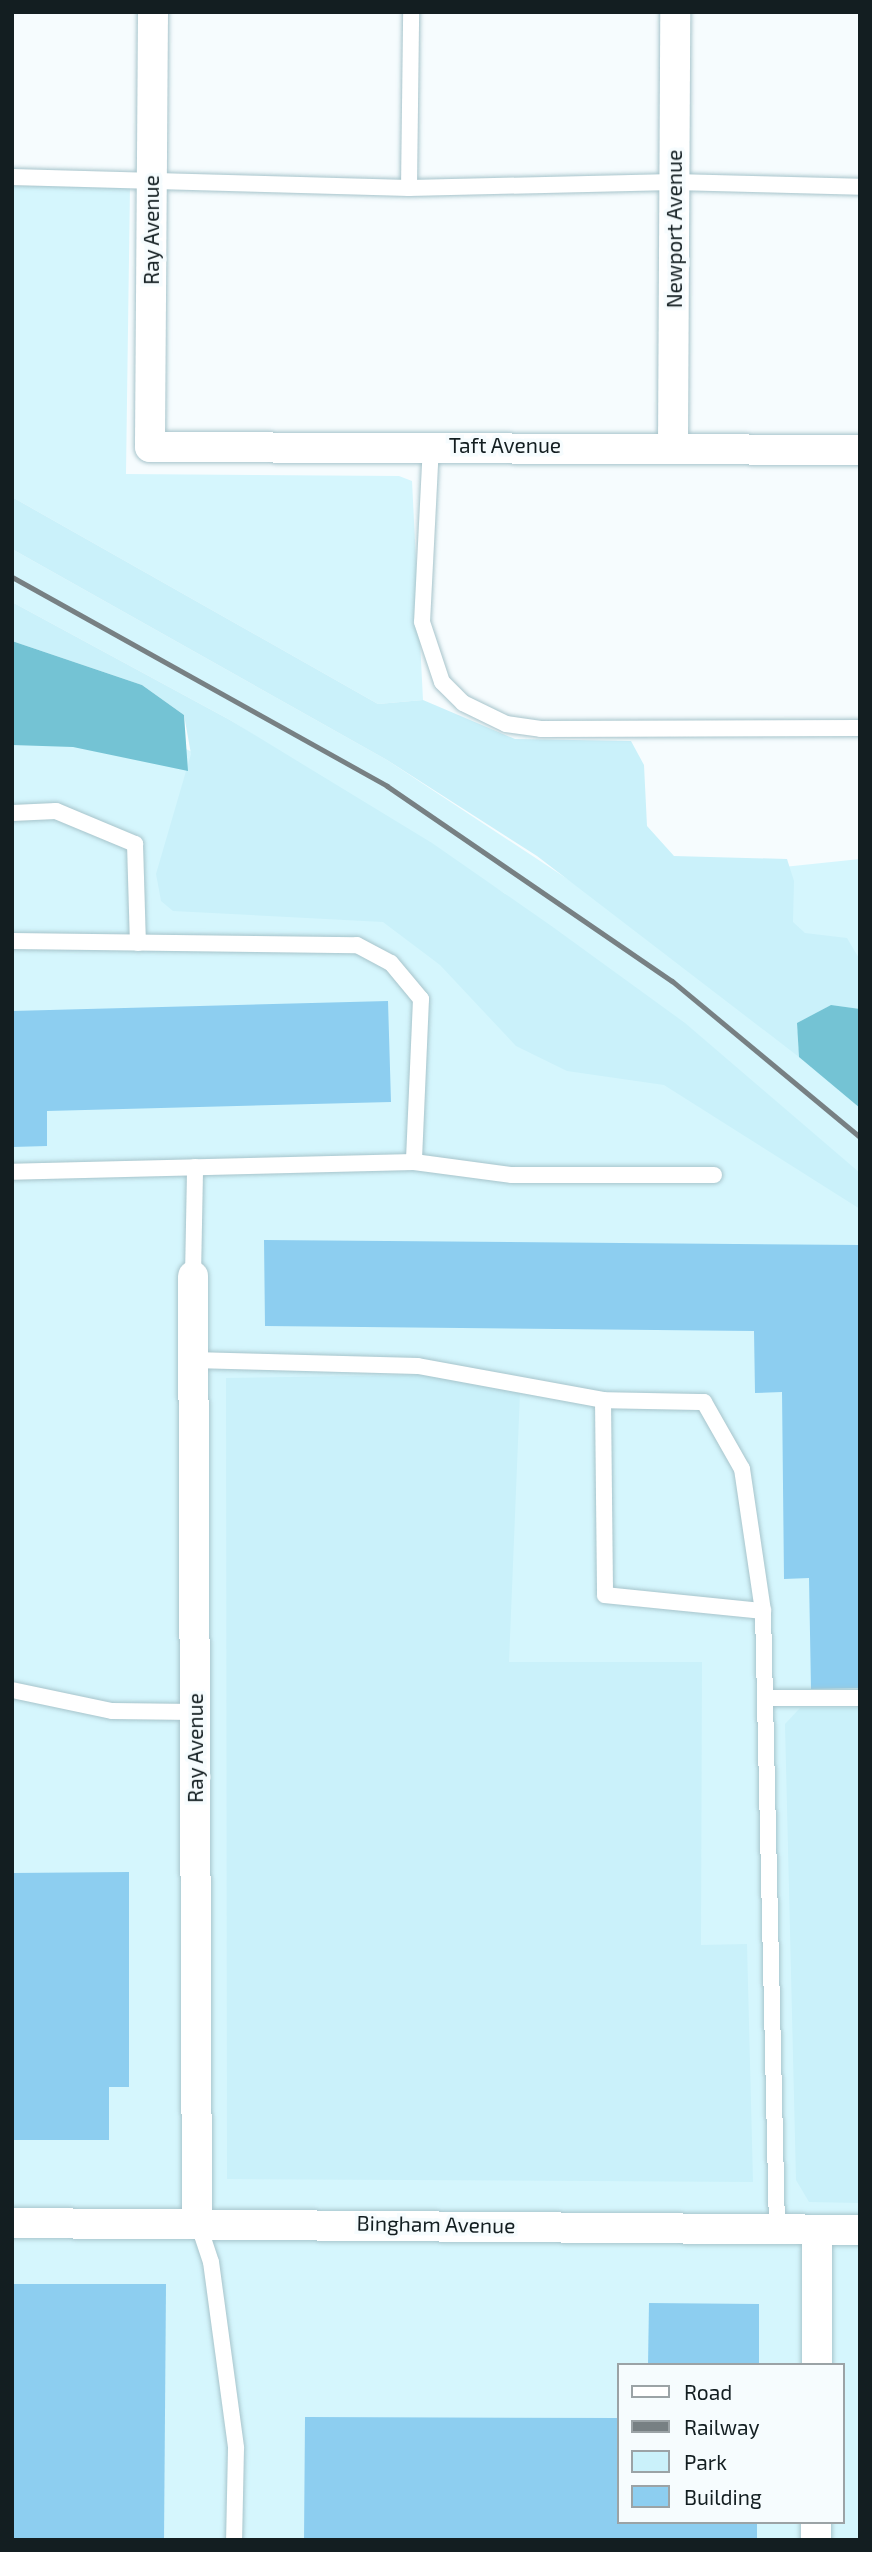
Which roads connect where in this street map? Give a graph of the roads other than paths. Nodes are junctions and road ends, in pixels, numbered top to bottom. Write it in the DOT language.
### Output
graph roads {
  1 [pos="153,12"];
  2 [pos="411,12"];
  3 [pos="675,12"];
  4 [pos="12,177"];
  5 [pos="152,179"];
  6 [pos="674,182"];
  7 [pos="860,187"];
  8 [pos="409,188"];
  9 [pos="431,445"];
  10 [pos="674,446"];
  11 [pos="150,447"];
  12 [pos="860,450"];
  13 [pos="860,728"];
  14 [pos="12,813"];
  15 [pos="12,941"];
  16 [pos="138,943"];
  17 [pos="414,1162"];
  18 [pos="195,1167"];
  19 [pos="12,1172"];
  20 [pos="714,1175"];
  21 [pos="192,1276"];
  22 [pos="193,1360"];
  23 [pos="603,1401"];
  24 [pos="763,1611"];
  25 [pos="12,1690"];
  26 [pos="765,1698"];
  27 [pos="860,1698"];
  28 [pos="194,1713"];
  29 [pos="197,2220"];
  30 [pos="12,2223"];
  31 [pos="777,2229"];
  32 [pos="817,2230"];
  33 [pos="860,2230"];
  34 [pos="817,2363"];
  35 [pos="234,2540"];
  1 -- 5 [label="street, Ray Avenue"];
  2 -- 8 [label="lane"];
  3 -- 6 [label="street, Newport Avenue"];
  4 -- 5 [label="lane"];
  5 -- 8 [label="lane"];
  5 -- 11 [label="street, Ray Avenue"];
  6 -- 7 [label="lane"];
  6 -- 8 [label="lane"];
  6 -- 10 [label="street, Newport Avenue"];
  9 -- 10 [label="street, Taft Avenue"];
  9 -- 11 [label="street, Taft Avenue"];
  9 -- 13 [label="lane"];
  10 -- 12 [label="street, Taft Avenue"];
  14 -- 16 [label="lane"];
  15 -- 16 [label="lane"];
  16 -- 17 [label="lane"];
  17 -- 18 [label="lane"];
  17 -- 20 [label="lane"];
  18 -- 19 [label="lane"];
  18 -- 21 [label="lane"];
  21 -- 22 [label="street, Ray Avenue"];
  22 -- 23 [label="lane"];
  22 -- 28 [label="street, Ray Avenue"];
  23 -- 24 [label="lane"];
  23 -- 24 [label="lane"];
  24 -- 26 [label="lane"];
  25 -- 28 [label="lane"];
  26 -- 27 [label="lane"];
  26 -- 31 [label="lane"];
  28 -- 29 [label="street, Ray Avenue"];
  29 -- 30 [label="street, Bingham Avenue"];
  29 -- 31 [label="street, Bingham Avenue"];
  29 -- 35 [label="lane"];
  31 -- 32 [label="street, Bingham Avenue"];
  32 -- 33 [label="street, Bingham Avenue"];
  32 -- 34 [label="street"];
}
